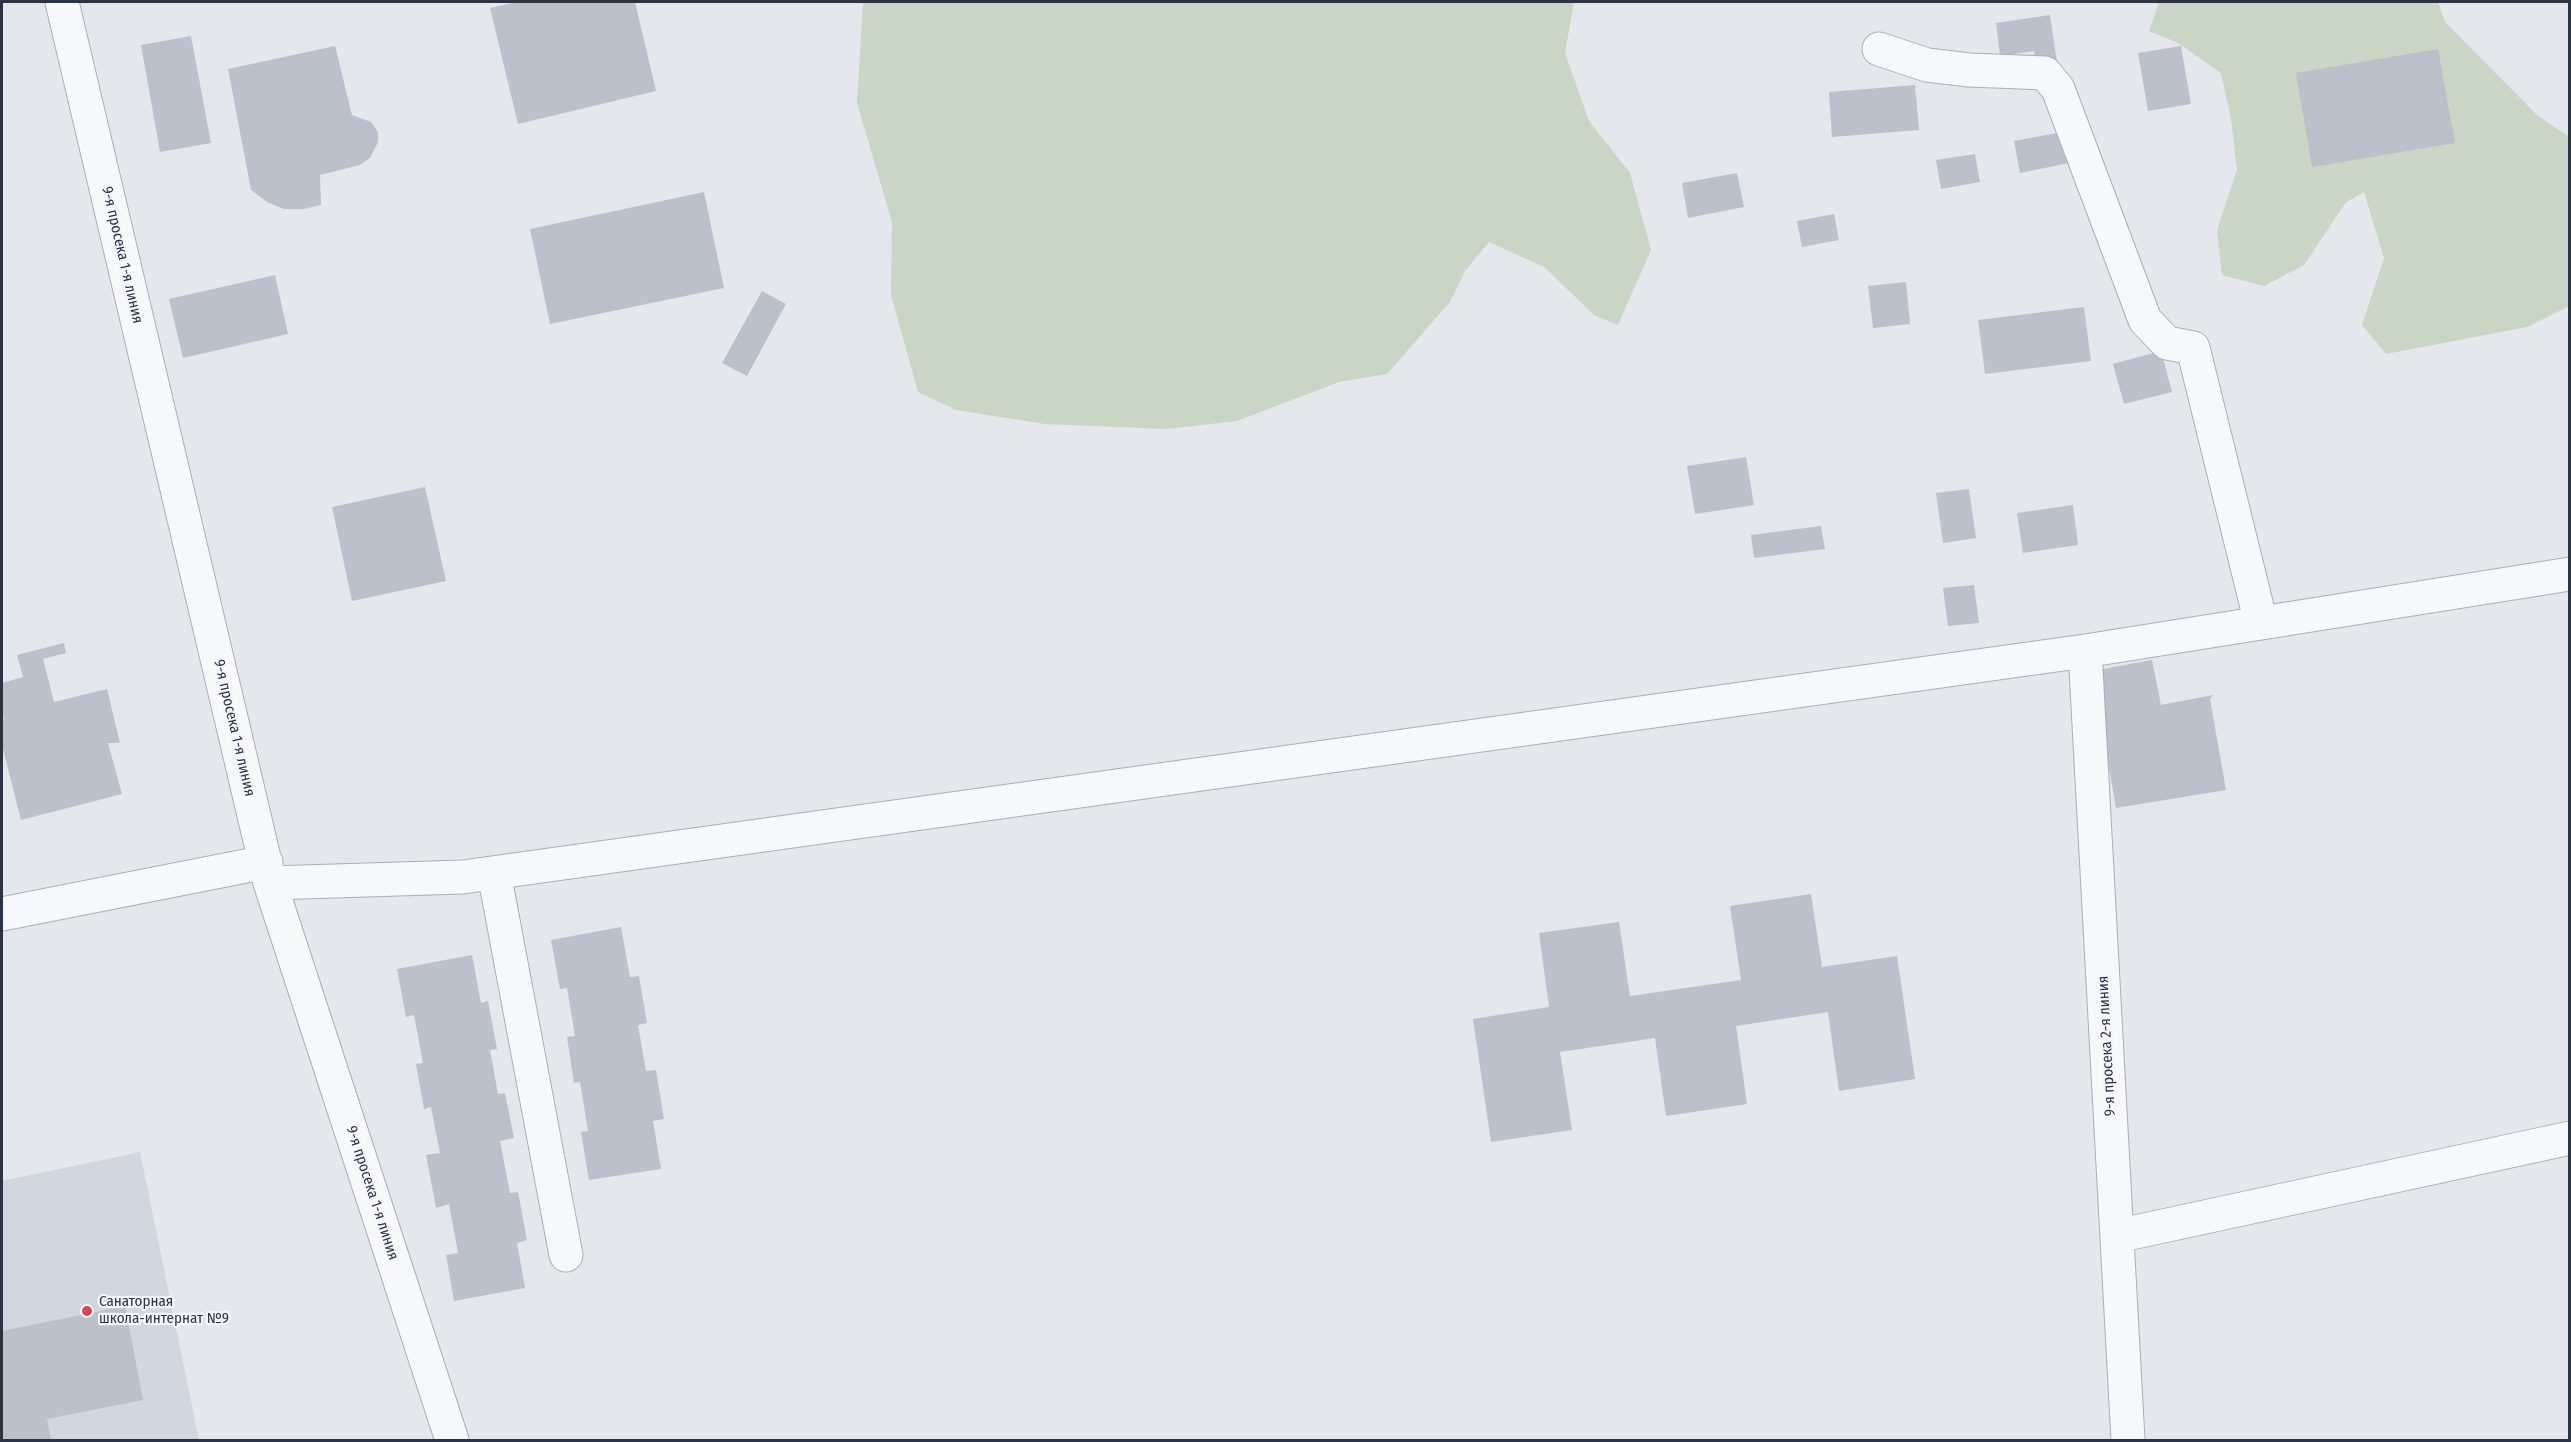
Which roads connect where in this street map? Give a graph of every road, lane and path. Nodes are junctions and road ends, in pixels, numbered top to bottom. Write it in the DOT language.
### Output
graph roads {
  1 [pos="62,2"];
  2 [pos="1880,49"];
  3 [pos="2570,574"];
  4 [pos="2261,623"];
  5 [pos="2085,651"];
  6 [pos="268,873"];
  7 [pos="494,873"];
  8 [pos="2,914"];
  9 [pos="2570,1138"];
  10 [pos="2117,1236"];
  11 [pos="566,1255"];
  12 [pos="452,1440"];
  13 [pos="2127,1440"];
  1 -- 6 [label="street, 9-я просека 1-я линия"];
  2 -- 4 [label="street"];
  3 -- 4 [label="street"];
  4 -- 5 [label="street"];
  5 -- 7 [label="street"];
  5 -- 10 [label="street, 9-я просека 2-я линия"];
  6 -- 7 [label="street"];
  6 -- 8 [label="street"];
  6 -- 12 [label="street, 9-я просека 1-я линия"];
  7 -- 11 [label="street"];
  9 -- 10 [label="street"];
  10 -- 13 [label="street, 9-я просека 2-я линия"];
}
